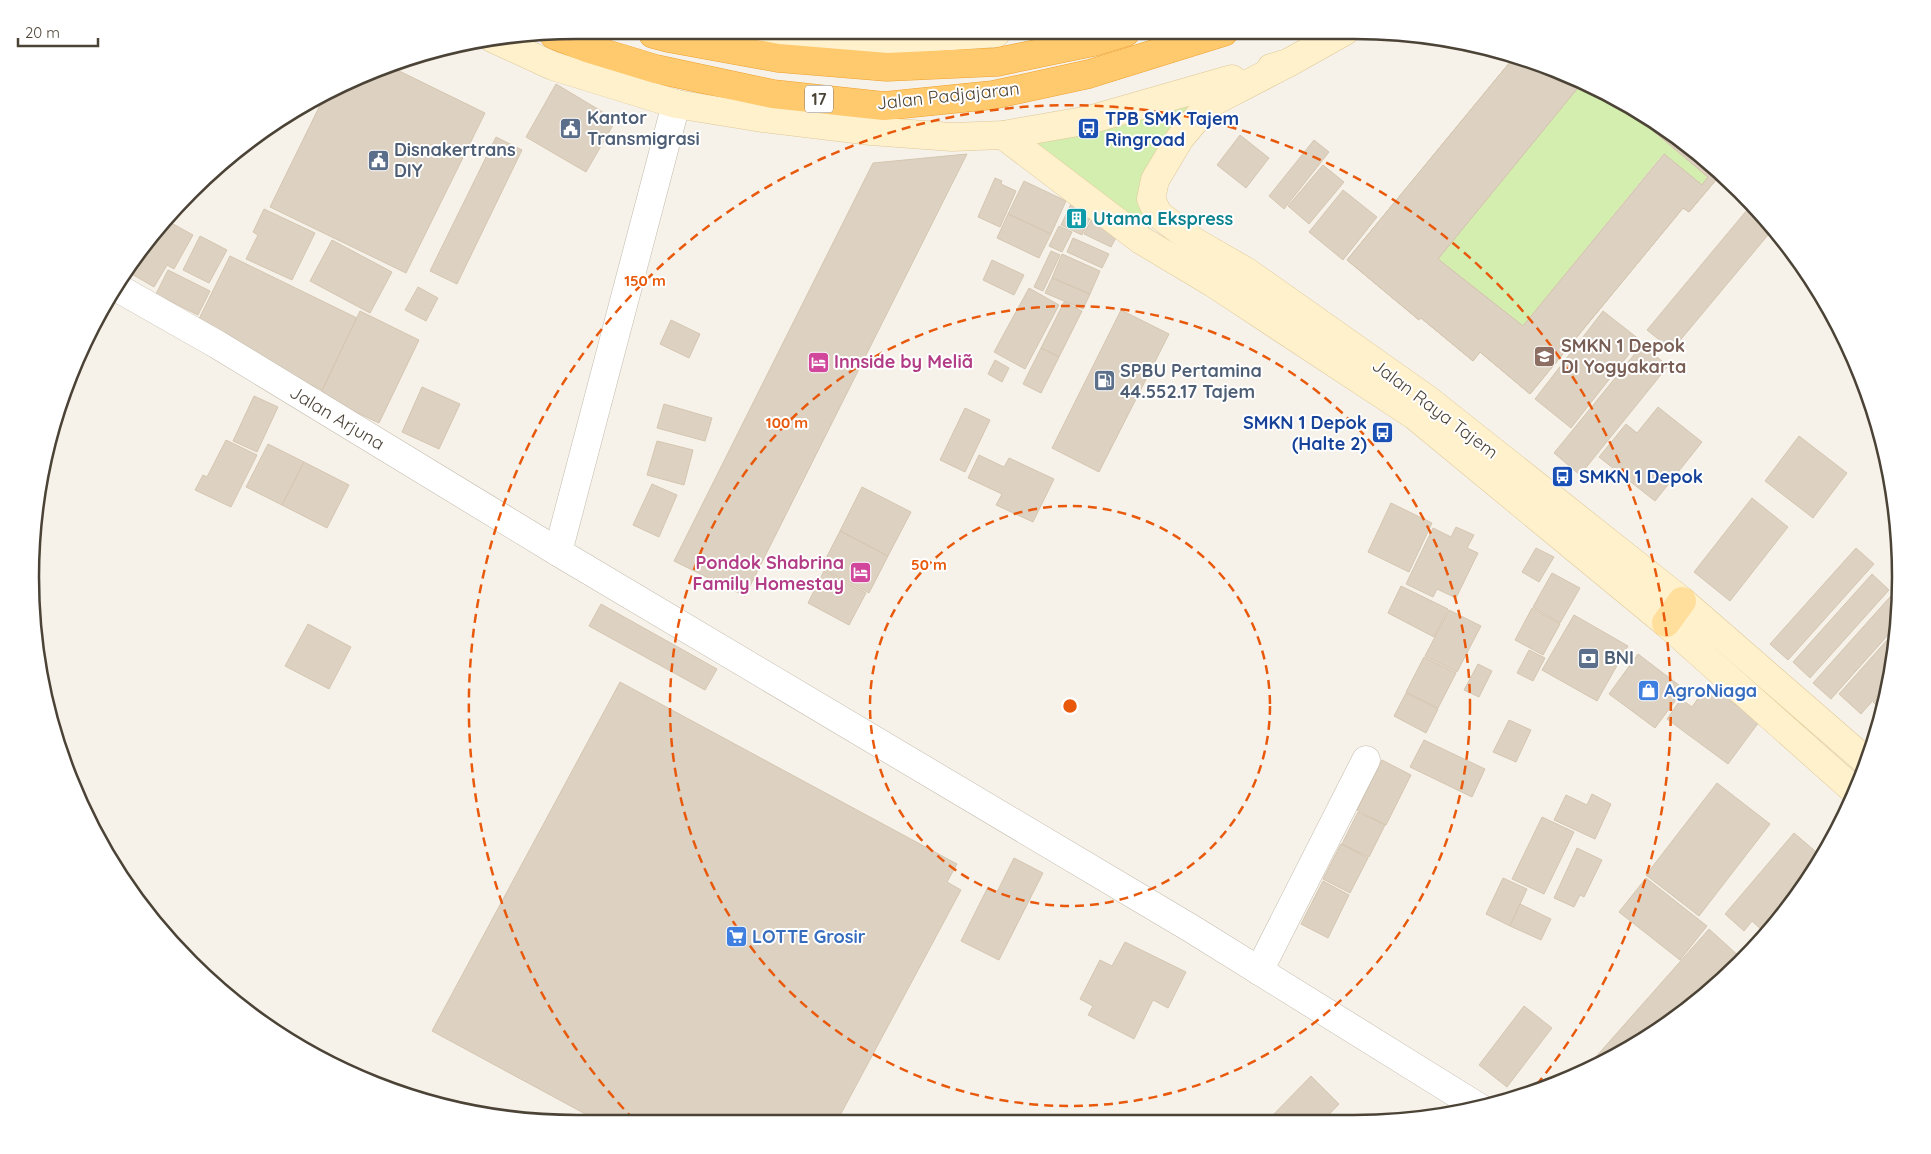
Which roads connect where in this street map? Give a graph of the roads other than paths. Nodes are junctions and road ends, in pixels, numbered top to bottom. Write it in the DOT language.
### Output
graph roads {
  1 [pos="566,39"];
  2 [pos="674,39"];
  3 [pos="784,39"];
  4 [pos="909,39"];
  5 [pos="1103,39"];
  6 [pos="1202,39"];
  7 [pos="1331,39"];
  8 [pos="504,43"];
  9 [pos="1288,63"];
  10 [pos="676,104"];
  11 [pos="1003,135"];
  12 [pos="122,290"];
  13 [pos="558,552"];
  14 [pos="1682,601"];
  15 [pos="1666,623"];
  16 [pos="1861,757"];
  17 [pos="1366,760"];
  18 [pos="1850,786"];
  19 [pos="1259,971"];
  20 [pos="1471,1102"];
  1 -- 6 [label="highway, Jalan Padjajaran / 17"];
  2 -- 5 [label="highway, Jalan Padjajaran / 17"];
  3 -- 4 [label="main road"];
  7 -- 9 [label="main road"];
  8 -- 10 [label="main road"];
  9 -- 11 [label="main road"];
  9 -- 14 [label="main road, Jalan Raya Tajem"];
  10 -- 11 [label="main road"];
  10 -- 13 [label="street"];
  11 -- 15 [label="main road, Jalan Raya Tajem"];
  12 -- 13 [label="street, Jalan Arjuna"];
  13 -- 19 [label="street, Jalan Arjuna"];
  14 -- 15 [label="main road"];
  14 -- 16 [label="main road, Jalan Raya Tajem"];
  15 -- 18 [label="main road, Jalan Raya Tajem"];
  17 -- 19 [label="street"];
  19 -- 20 [label="street, Jalan Arjuna"];
}
